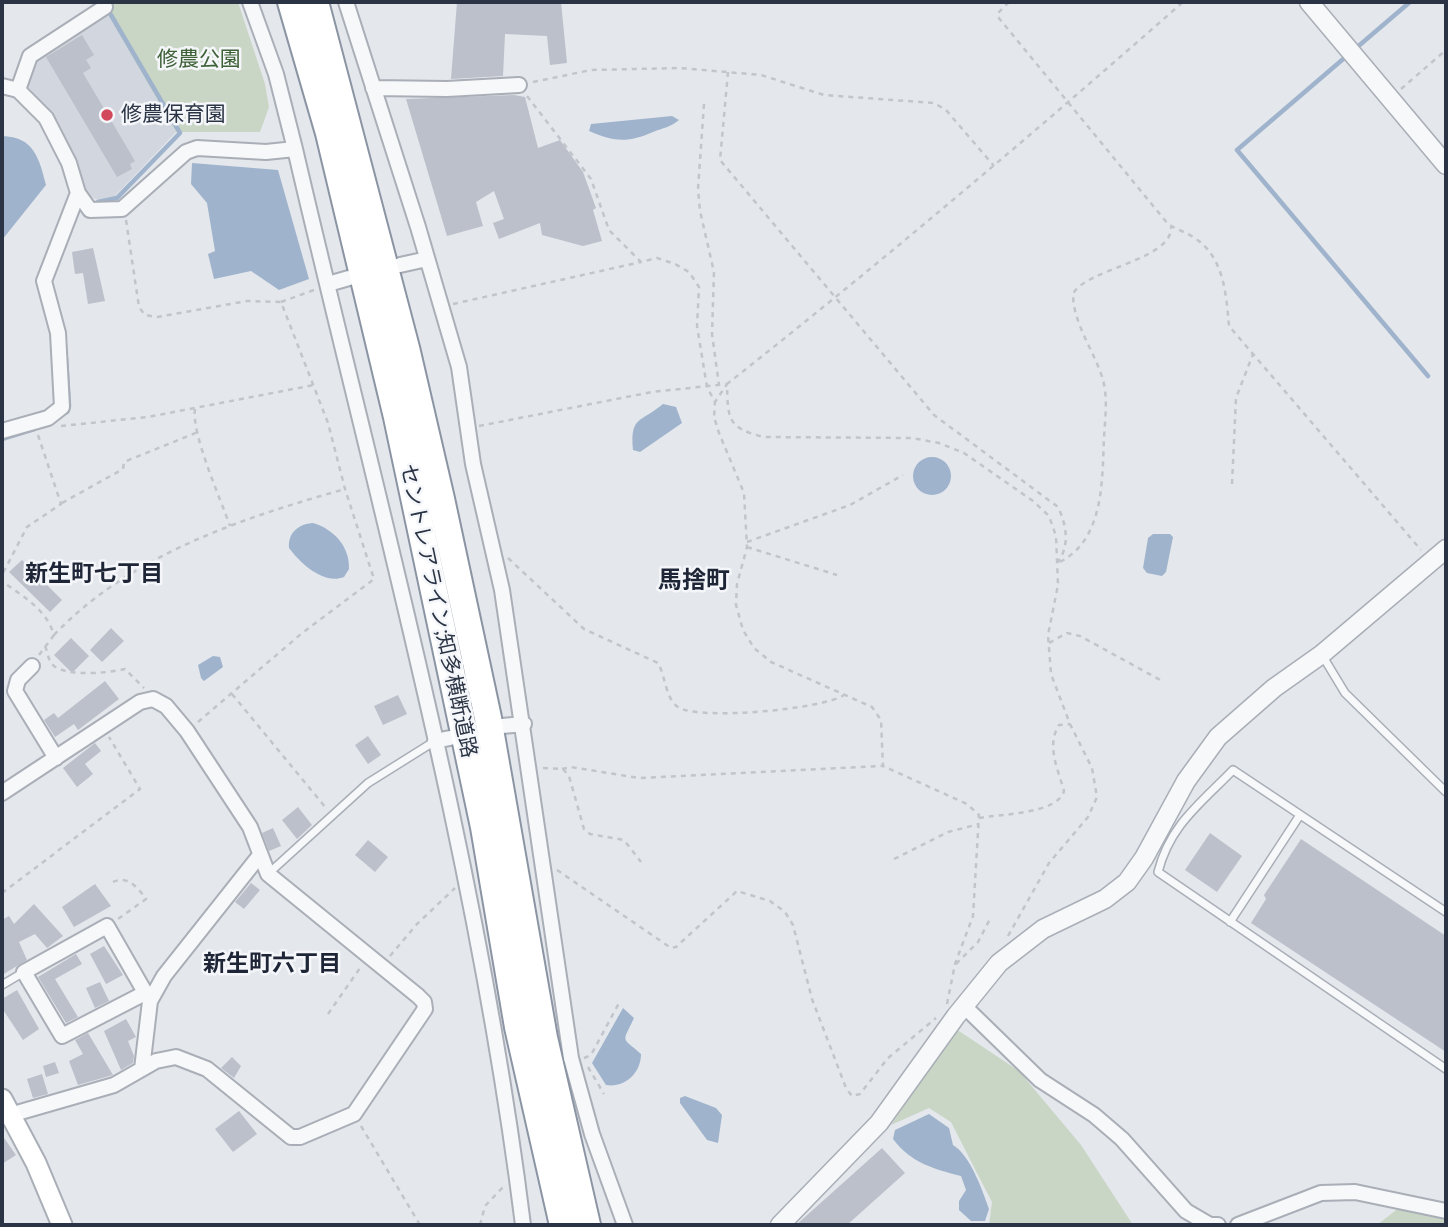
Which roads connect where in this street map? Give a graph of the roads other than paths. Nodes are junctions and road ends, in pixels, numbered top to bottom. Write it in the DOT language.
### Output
graph roads {
  1 [pos="250,2"];
  2 [pos="291,2"];
  3 [pos="315,2"];
  4 [pos="327,2"];
  5 [pos="346,2"];
  6 [pos="1309,2"];
  7 [pos="105,7"];
  8 [pos="323,29"];
  9 [pos="519,85"];
  10 [pos="2,86"];
  11 [pos="373,88"];
  12 [pos="18,90"];
  13 [pos="295,149"];
  14 [pos="1446,165"];
  15 [pos="78,192"];
  16 [pos="427,259"];
  17 [pos="400,265"];
  18 [pos="349,278"];
  19 [pos="328,284"];
  20 [pos="2,431"];
  21 [pos="1446,549"];
  22 [pos="1322,654"];
  23 [pos="33,666"];
  24 [pos="524,724"];
  25 [pos="502,726"];
  26 [pos="442,740"];
  27 [pos="55,758"];
  28 [pos="1446,792"];
  29 [pos="2,793"];
  30 [pos="1300,815"];
  31 [pos="260,855"];
  32 [pos="268,874"];
  33 [pos="1446,912"];
  34 [pos="1230,922"];
  35 [pos="24,972"];
  36 [pos="2,985"];
  37 [pos="147,997"];
  38 [pos="958,1011"];
  39 [pos="142,1069"];
  40 [pos="1446,1069"];
  41 [pos="5,1111"];
  42 [pos="1446,1211"];
  43 [pos="62,1225"];
  44 [pos="523,1225"];
  45 [pos="563,1225"];
  46 [pos="587,1225"];
  47 [pos="625,1225"];
  48 [pos="780,1225"];
  49 [pos="1218,1225"];
  50 [pos="1238,1225"];
  1 -- 13 [label="street"];
  2 -- 45 [label="highway, セントレアライン;知多横断道路"];
  3 -- 8 [label="highway, セントレアライン;知多横断道路"];
  4 -- 8 [label="highway"];
  5 -- 11 [label="street"];
  6 -- 14 [label="street"];
  7 -- 12 [label="street"];
  8 -- 46 [label="highway, セントレアライン;知多横断道路"];
  9 -- 11 [label="street"];
  10 -- 12 [label="street"];
  11 -- 16 [label="street"];
  12 -- 15 [label="street"];
  13 -- 15 [label="street"];
  13 -- 19 [label="street"];
  15 -- 20 [label="street"];
  16 -- 17 [label="street"];
  16 -- 24 [label="street"];
  18 -- 19 [label="street"];
  19 -- 26 [label="street"];
  21 -- 22 [label="street"];
  22 -- 28 [label="lane"];
  22 -- 38 [label="street"];
  23 -- 27 [label="street"];
  24 -- 25 [label="street"];
  24 -- 47 [label="street"];
  26 -- 32 [label="lane"];
  26 -- 44 [label="street"];
  27 -- 29 [label="street"];
  27 -- 31 [label="street"];
  30 -- 33 [label="lane"];
  30 -- 34 [label="lane"];
  30 -- 34 [label="lane"];
  31 -- 32 [label="street"];
  31 -- 37 [label="street"];
  32 -- 39 [label="street"];
  34 -- 40 [label="lane"];
  35 -- 36 [label="lane"];
  35 -- 37 [label="street"];
  35 -- 37 [label="street"];
  37 -- 39 [label="street"];
  38 -- 48 [label="street"];
  38 -- 49 [label="street"];
  39 -- 41 [label="street"];
  41 -- 43 [label="main road"];
  42 -- 50 [label="street"];
}
